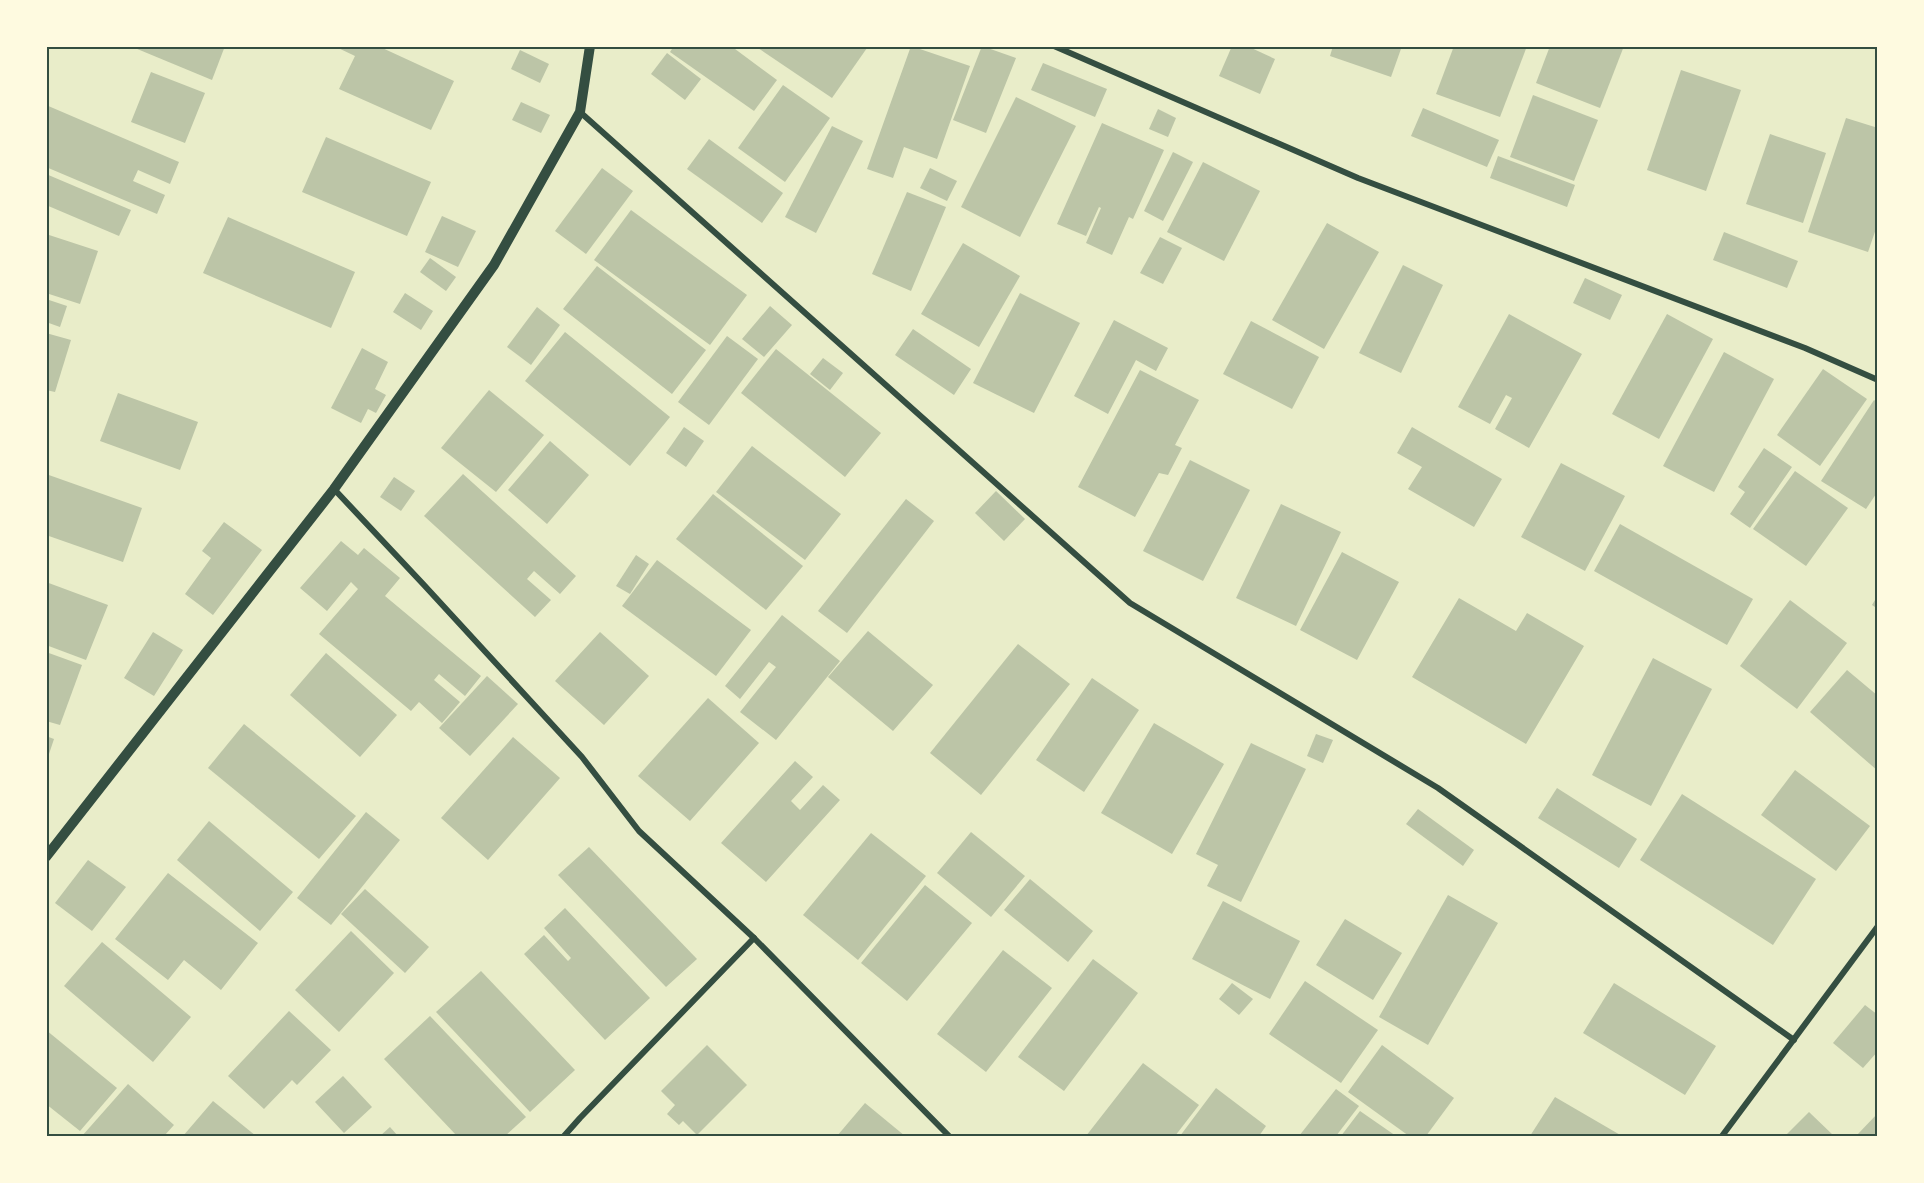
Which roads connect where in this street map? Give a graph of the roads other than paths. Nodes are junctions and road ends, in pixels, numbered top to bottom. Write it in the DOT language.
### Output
graph roads {
  1 [pos="590,46"];
  2 [pos="1054,46"];
  3 [pos="580,112"];
  4 [pos="1878,381"];
  5 [pos="334,489"];
  6 [pos="46,857"];
  7 [pos="1878,926"];
  8 [pos="754,938"];
  9 [pos="1794,1040"];
  10 [pos="564,1137"];
  11 [pos="948,1137"];
  12 [pos="1722,1137"];
  1 -- 3 [label="street"];
  2 -- 4 [label="street"];
  3 -- 5 [label="street"];
  3 -- 9 [label="street"];
  5 -- 6 [label="street"];
  5 -- 8 [label="street"];
  7 -- 9 [label="street"];
  8 -- 10 [label="street"];
  8 -- 11 [label="street"];
  9 -- 12 [label="street"];
}
